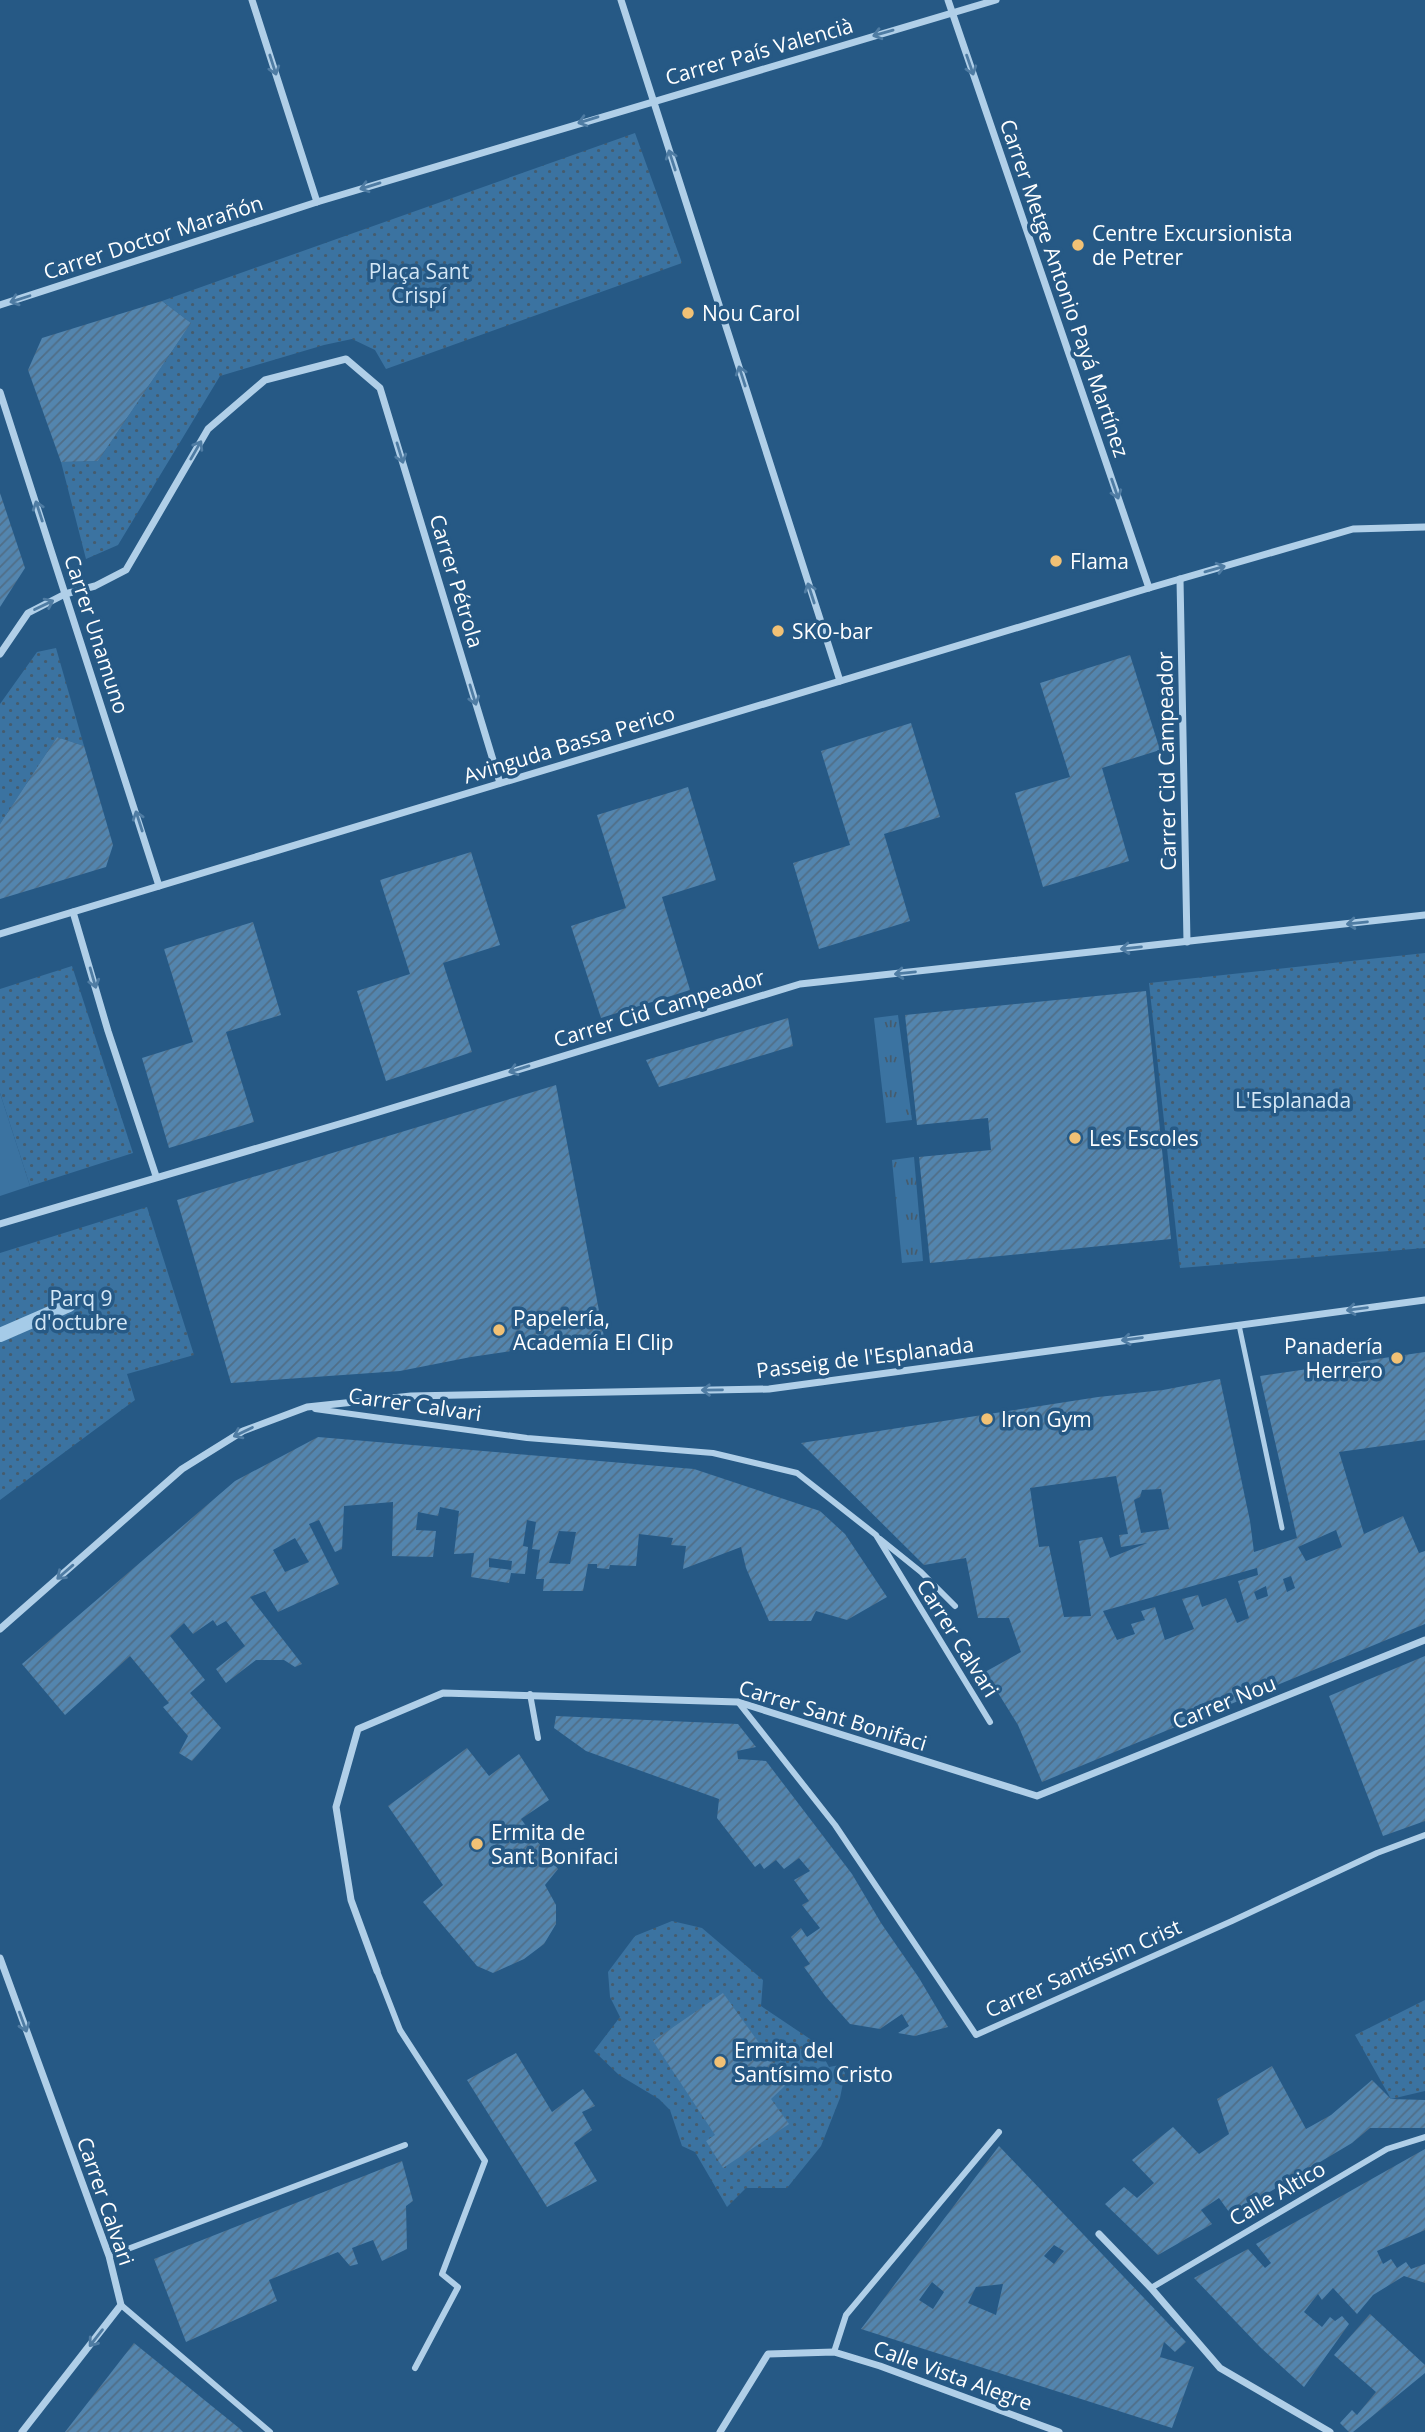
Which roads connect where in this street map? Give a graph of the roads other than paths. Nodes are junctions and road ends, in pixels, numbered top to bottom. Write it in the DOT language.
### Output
graph roads {
  1 [pos="252,0"];
  2 [pos="621,0"];
  3 [pos="948,0"];
  4 [pos="996,0"];
  5 [pos="953,13"];
  6 [pos="653,101"];
  7 [pos="317,202"];
  8 [pos="0,305"];
  9 [pos="0,392"];
  10 [pos="1425,527"];
  11 [pos="1180,579"];
  12 [pos="1149,588"];
  13 [pos="65,594"];
  14 [pos="0,654"];
  15 [pos="840,681"];
  16 [pos="500,783"];
  17 [pos="159,886"];
  18 [pos="73,912"];
  19 [pos="1425,915"];
  20 [pos="0,934"];
  21 [pos="1186,942"];
  22 [pos="156,1176"];
  23 [pos="0,1224"];
  24 [pos="1425,1300"];
  25 [pos="1238,1325"];
  26 [pos="307,1408"];
  27 [pos="1282,1528"];
  28 [pos="876,1535"];
  29 [pos="955,1606"];
  30 [pos="0,1629"];
  31 [pos="1425,1640"];
  32 [pos="530,1694"];
  33 [pos="738,1702"];
  34 [pos="990,1722"];
  35 [pos="538,1738"];
  36 [pos="1037,1797"];
  37 [pos="1425,1835"];
  38 [pos="0,1958"];
  39 [pos="377,1971"];
  40 [pos="999,2132"];
  41 [pos="1425,2137"];
  42 [pos="405,2145"];
  43 [pos="1099,2234"];
  44 [pos="109,2256"];
  45 [pos="1151,2288"];
  46 [pos="121,2305"];
  47 [pos="834,2352"];
  48 [pos="415,2368"];
  49 [pos="22,2432"];
  50 [pos="270,2432"];
  51 [pos="720,2432"];
  52 [pos="1059,2432"];
  53 [pos="1330,2432"];
  1 -- 7 [label="street, one-way"];
  2 -- 6 [label="street"];
  3 -- 5 [label="street, Carrer Metge Antonio Payá Martínez"];
  4 -- 5 [label="street, Carrer País Valencià"];
  5 -- 6 [label="street, Carrer País Valencià, one-way"];
  5 -- 12 [label="street, Carrer Metge Antonio Payá Martínez, one-way"];
  6 -- 7 [label="street, one-way"];
  15 -- 6 [label="street, one-way"];
  7 -- 8 [label="street, Carrer Doctor Marañón, one-way"];
  13 -- 9 [label="street, Carrer Unamuno, one-way"];
  11 -- 10 [label="street, Avinguda Bassa Perico, one-way"];
  11 -- 12 [label="street, Avinguda Bassa Perico"];
  11 -- 21 [label="street, Carrer Cid Campeador"];
  12 -- 15 [label="street, Avinguda Bassa Perico"];
  14 -- 13 [label="street, one-way"];
  13 -- 16 [label="street, Carrer Pétrola, one-way"];
  17 -- 13 [label="street, Carrer Unamuno, one-way"];
  15 -- 16 [label="street, Avinguda Bassa Perico"];
  16 -- 17 [label="street, Avinguda Bassa Perico"];
  17 -- 18 [label="street, Avinguda Bassa Perico"];
  18 -- 20 [label="street, Avinguda Bassa Perico"];
  18 -- 22 [label="street, one-way"];
  19 -- 21 [label="street, Carrer Cid Campeador, one-way"];
  21 -- 22 [label="street, Carrer Cid Campeador, one-way"];
  22 -- 23 [label="street, Carrer Cid Campeador"];
  24 -- 25 [label="street, Passeig de l'Esplanada, one-way"];
  25 -- 26 [label="street, Passeig de l'Esplanada, one-way"];
  25 -- 27 [label="lane"];
  26 -- 28 [label="street, Carrer Calvari"];
  26 -- 30 [label="street, Carrer Calvari, one-way"];
  28 -- 29 [label="street, Carrer Calvari"];
  28 -- 34 [label="street, Carrer Calvari"];
  31 -- 36 [label="street, Carrer Nou"];
  32 -- 33 [label="street, Carrer Sant Bonifaci"];
  32 -- 35 [label="street"];
  32 -- 39 [label="street, Carrer Sant Bonifaci"];
  33 -- 36 [label="street, Carrer Sant Bonifaci"];
  33 -- 37 [label="street, Carrer Santíssim Crist"];
  38 -- 44 [label="street, Carrer Calvari, one-way"];
  39 -- 48 [label="street"];
  40 -- 47 [label="street"];
  41 -- 45 [label="street, Calle Altico"];
  42 -- 44 [label="street"];
  43 -- 45 [label="street"];
  44 -- 46 [label="street, Carrer Calvari"];
  45 -- 53 [label="street"];
  46 -- 49 [label="street, one-way"];
  46 -- 50 [label="street"];
  47 -- 51 [label="street, Calle Vista Alegre"];
  47 -- 52 [label="street, Calle Vista Alegre"];
}
